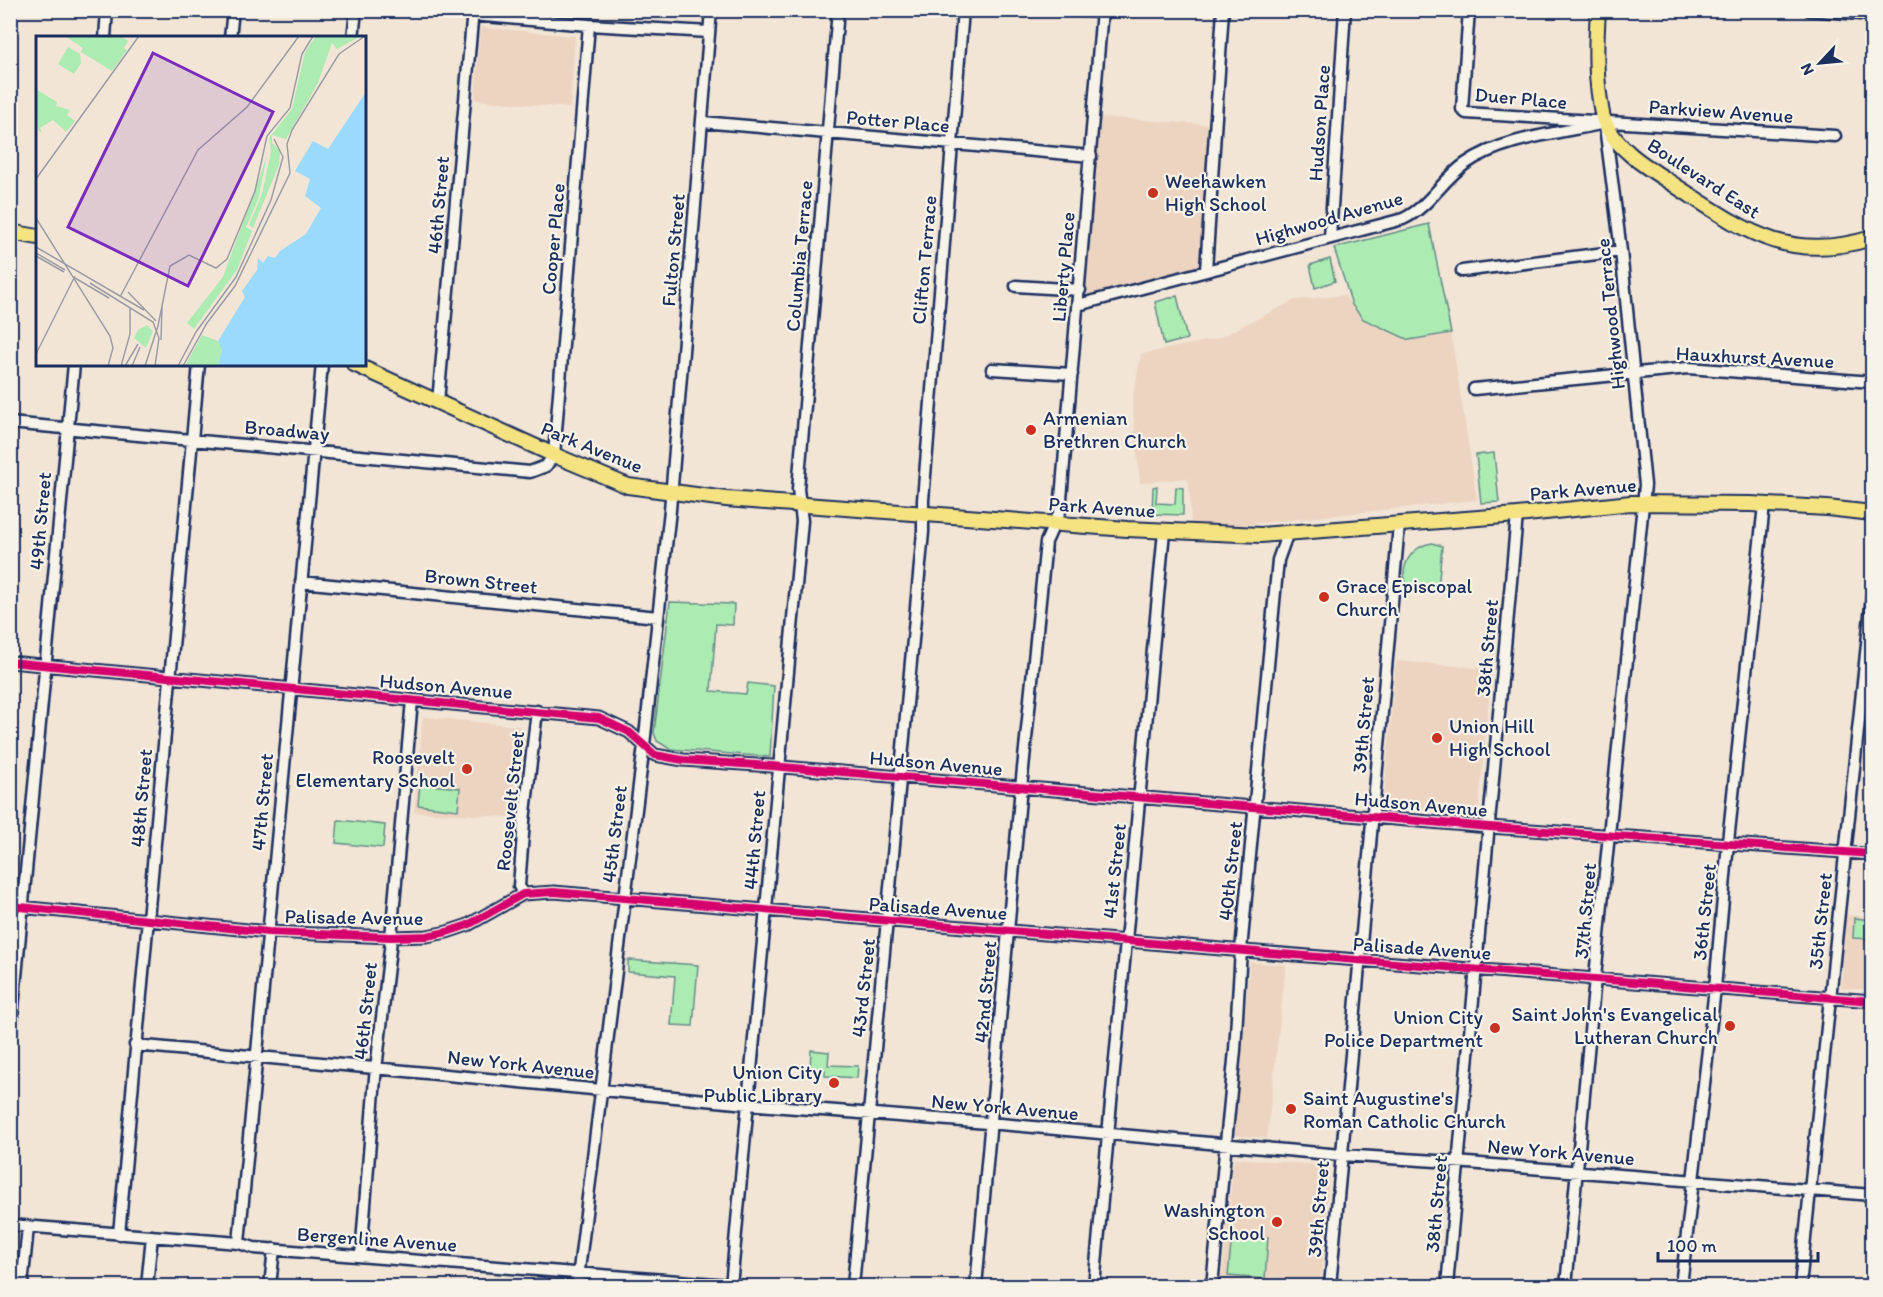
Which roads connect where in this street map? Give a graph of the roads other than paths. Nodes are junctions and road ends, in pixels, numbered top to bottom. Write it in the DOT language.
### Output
graph roads {
  1 [pos="107,10"];
  2 [pos="233,10"];
  3 [pos="356,10"];
  4 [pos="711,10"];
  5 [pos="838,10"];
  6 [pos="963,10"];
  7 [pos="1075,10"];
  8 [pos="1223,10"];
  9 [pos="1345,10"];
  10 [pos="1469,10"];
  11 [pos="1598,10"];
  12 [pos="1809,10"];
  13 [pos="1102,11"];
  14 [pos="473,13"];
  15 [pos="1872,15"];
  16 [pos="589,25"];
  17 [pos="709,32"];
  18 [pos="105,36"];
  19 [pos="230,36"];
  20 [pos="353,36"];
  21 [pos="702,122"];
  22 [pos="1605,123"];
  23 [pos="828,133"];
  24 [pos="1835,136"];
  25 [pos="951,143"];
  26 [pos="1091,156"];
  27 [pos="10,232"];
  28 [pos="36,237"];
  29 [pos="1330,237"];
  30 [pos="1872,238"];
  31 [pos="1621,251"];
  32 [pos="1206,270"];
  33 [pos="1462,271"];
  34 [pos="1016,286"];
  35 [pos="1080,290"];
  36 [pos="1078,305"];
  37 [pos="74,366"];
  38 [pos="199,366"];
  39 [pos="322,366"];
  40 [pos="358,366"];
  41 [pos="992,369"];
  42 [pos="1635,373"];
  43 [pos="1072,374"];
  44 [pos="1872,382"];
  45 [pos="1474,389"];
  46 [pos="438,402"];
  47 [pos="10,423"];
  48 [pos="67,427"];
  49 [pos="192,439"];
  50 [pos="314,451"];
  51 [pos="554,455"];
  52 [pos="672,493"];
  53 [pos="1645,503"];
  54 [pos="800,505"];
  55 [pos="1764,506"];
  56 [pos="924,513"];
  57 [pos="1872,513"];
  58 [pos="1516,515"];
  59 [pos="1053,523"];
  60 [pos="1399,525"];
  61 [pos="1164,531"];
  62 [pos="1287,532"];
  63 [pos="301,582"];
  64 [pos="1872,596"];
  65 [pos="658,616"];
  66 [pos="10,662"];
  67 [pos="45,665"];
  68 [pos="170,678"];
  69 [pos="291,688"];
  70 [pos="412,700"];
  71 [pos="537,711"];
  72 [pos="644,745"];
  73 [pos="779,767"];
  74 [pos="900,777"];
  75 [pos="1021,787"];
  76 [pos="1139,798"];
  77 [pos="1255,807"];
  78 [pos="1372,816"];
  79 [pos="1489,827"];
  80 [pos="1610,834"];
  81 [pos="1728,843"];
  82 [pos="1846,852"];
  83 [pos="1872,854"];
  84 [pos="523,894"];
  85 [pos="624,897"];
  86 [pos="10,906"];
  87 [pos="23,907"];
  88 [pos="766,911"];
  89 [pos="148,921"];
  90 [pos="888,921"];
  91 [pos="1009,930"];
  92 [pos="268,933"];
  93 [pos="391,937"];
  94 [pos="1125,941"];
  95 [pos="1241,950"];
  96 [pos="1359,960"];
  97 [pos="1476,969"];
  98 [pos="1596,979"];
  99 [pos="1715,988"];
  100 [pos="1830,996"];
  101 [pos="1872,1001"];
  102 [pos="10,1040"];
  103 [pos="135,1044"];
  104 [pos="258,1058"];
  105 [pos="376,1068"];
  106 [pos="602,1091"];
  107 [pos="747,1104"];
  108 [pos="869,1114"];
  109 [pos="991,1123"];
  110 [pos="1108,1133"];
  111 [pos="1226,1143"];
  112 [pos="1341,1155"];
  113 [pos="1458,1162"];
  114 [pos="1577,1172"];
  115 [pos="1693,1181"];
  116 [pos="1810,1190"];
  117 [pos="1872,1195"];
  118 [pos="10,1225"];
  119 [pos="28,1227"];
  120 [pos="119,1234"];
  121 [pos="152,1236"];
  122 [pos="239,1243"];
  123 [pos="274,1249"];
  124 [pos="361,1256"];
  125 [pos="578,1273"];
  126 [pos="686,1285"];
  127 [pos="731,1286"];
  128 [pos="22,1287"];
  129 [pos="147,1287"];
  130 [pos="270,1287"];
  131 [pos="577,1287"];
  132 [pos="742,1287"];
  133 [pos="854,1287"];
  134 [pos="976,1287"];
  135 [pos="1094,1287"];
  136 [pos="1212,1287"];
  137 [pos="1330,1287"];
  138 [pos="1447,1287"];
  139 [pos="1566,1287"];
  140 [pos="1681,1287"];
  141 [pos="1800,1287"];
  1 -- 18 [label="street"];
  2 -- 19 [label="street"];
  3 -- 20 [label="street"];
  4 -- 17 [label="street, Fulton Street"];
  5 -- 23 [label="street, Columbia Terrace"];
  6 -- 25 [label="street, Clifton Terrace"];
  7 -- 13 [label="street"];
  8 -- 32 [label="street"];
  9 -- 29 [label="street, Hudson Place"];
  10 -- 22 [label="street, Duer Place"];
  11 -- 22 [label="main road, Boulevard East"];
  12 -- 15 [label="street"];
  13 -- 26 [label="street, Liberty Place"];
  14 -- 16 [label="street"];
  14 -- 46 [label="street, 46th Street"];
  16 -- 17 [label="street"];
  16 -- 51 [label="street, Cooper Place"];
  17 -- 21 [label="street, Fulton Street"];
  21 -- 23 [label="street, Potter Place"];
  21 -- 52 [label="street, Fulton Street"];
  22 -- 24 [label="street, Parkview Avenue"];
  22 -- 29 [label="street, Highwood Avenue"];
  22 -- 30 [label="main road, Boulevard East"];
  22 -- 31 [label="street, Highwood Terrace"];
  23 -- 25 [label="street, Potter Place"];
  23 -- 54 [label="street, Columbia Terrace"];
  25 -- 26 [label="street, Potter Place"];
  25 -- 56 [label="street, Clifton Terrace"];
  26 -- 35 [label="street, Liberty Place"];
  27 -- 28 [label="main road"];
  29 -- 32 [label="street, Highwood Avenue"];
  31 -- 33 [label="street"];
  31 -- 42 [label="street, Highwood Terrace"];
  32 -- 36 [label="street, Highwood Avenue"];
  34 -- 35 [label="street"];
  35 -- 36 [label="street, Liberty Place"];
  36 -- 43 [label="street, Liberty Place"];
  37 -- 48 [label="street, 49th Street"];
  38 -- 49 [label="street, 48th Street"];
  39 -- 50 [label="street, 47th Street"];
  40 -- 46 [label="main road, Park Avenue"];
  41 -- 43 [label="street"];
  42 -- 44 [label="street, Hauxhurst Avenue"];
  42 -- 45 [label="street, Hauxhurst Avenue"];
  42 -- 53 [label="street, Highwood Terrace"];
  43 -- 59 [label="street, Liberty Place"];
  46 -- 51 [label="main road, Park Avenue"];
  47 -- 48 [label="street, Broadway"];
  48 -- 49 [label="street, Broadway"];
  48 -- 67 [label="street, 49th Street"];
  49 -- 50 [label="street, Broadway"];
  49 -- 68 [label="street, 48th Street"];
  50 -- 51 [label="street, Broadway"];
  50 -- 63 [label="street, 47th Street"];
  51 -- 52 [label="main road, Park Avenue"];
  52 -- 54 [label="main road, Park Avenue"];
  52 -- 65 [label="street, 45th Street"];
  53 -- 55 [label="main road, Park Avenue"];
  53 -- 58 [label="main road, Park Avenue"];
  53 -- 80 [label="street, 37th Street"];
  54 -- 56 [label="main road, Park Avenue"];
  54 -- 73 [label="street, 44th Street"];
  55 -- 57 [label="main road, Park Avenue"];
  55 -- 81 [label="street, 36th Street"];
  56 -- 59 [label="main road, Park Avenue"];
  56 -- 74 [label="street, 43rd Street"];
  58 -- 60 [label="main road, Park Avenue"];
  58 -- 79 [label="street, 38th Street"];
  59 -- 61 [label="main road, Park Avenue"];
  59 -- 75 [label="street, 42nd Street"];
  60 -- 62 [label="main road, Park Avenue"];
  60 -- 78 [label="street, 39th Street"];
  61 -- 62 [label="main road, Park Avenue"];
  61 -- 76 [label="street, 41st Street"];
  62 -- 77 [label="street, 40th Street"];
  63 -- 65 [label="street, Brown Street"];
  63 -- 69 [label="street, 47th Street"];
  64 -- 82 [label="street, 35th Street"];
  65 -- 72 [label="street, 45th Street"];
  66 -- 67 [label="street, Hudson Avenue"];
  67 -- 68 [label="street, Hudson Avenue"];
  67 -- 87 [label="street, 49th Street"];
  68 -- 69 [label="street, Hudson Avenue"];
  68 -- 89 [label="street, 48th Street"];
  69 -- 70 [label="street, Hudson Avenue"];
  69 -- 92 [label="street, 47th Street"];
  70 -- 71 [label="street, Hudson Avenue"];
  70 -- 93 [label="street, 46th Street"];
  71 -- 72 [label="street, Hudson Avenue"];
  71 -- 84 [label="street, Roosevelt Street"];
  72 -- 73 [label="street, Hudson Avenue"];
  72 -- 85 [label="street, 45th Street"];
  73 -- 74 [label="street, Hudson Avenue"];
  73 -- 88 [label="street, 44th Street"];
  74 -- 75 [label="street, Hudson Avenue"];
  74 -- 90 [label="street, 43rd Street"];
  75 -- 76 [label="street, Hudson Avenue"];
  75 -- 91 [label="street, 42nd Street"];
  76 -- 77 [label="street, Hudson Avenue"];
  76 -- 94 [label="street, 41st Street"];
  77 -- 78 [label="street, Hudson Avenue"];
  77 -- 95 [label="street, 40th Street"];
  78 -- 79 [label="street, Hudson Avenue"];
  78 -- 96 [label="street, 39th Street"];
  79 -- 80 [label="street, Hudson Avenue"];
  79 -- 97 [label="street, 38th Street"];
  80 -- 81 [label="street, Hudson Avenue"];
  80 -- 98 [label="street, 37th Street"];
  81 -- 82 [label="street, Hudson Avenue"];
  81 -- 99 [label="street, 36th Street"];
  82 -- 83 [label="street, Hudson Avenue"];
  82 -- 100 [label="street, 35th Street"];
  84 -- 85 [label="street, Palisade Avenue"];
  84 -- 93 [label="street, Palisade Avenue"];
  85 -- 88 [label="street, Palisade Avenue"];
  85 -- 106 [label="street, 45th Street"];
  86 -- 87 [label="street, Palisade Avenue"];
  87 -- 89 [label="street, Palisade Avenue"];
  87 -- 102 [label="street, 49th Street"];
  88 -- 90 [label="street, Palisade Avenue"];
  88 -- 107 [label="street, 44th Street"];
  89 -- 92 [label="street, Palisade Avenue"];
  89 -- 103 [label="street, 48th Street"];
  90 -- 91 [label="street, Palisade Avenue"];
  90 -- 108 [label="street, 43rd Street"];
  91 -- 94 [label="street, Palisade Avenue"];
  91 -- 109 [label="street, 42nd Street"];
  92 -- 93 [label="street, Palisade Avenue"];
  92 -- 104 [label="street, 47th Street"];
  93 -- 105 [label="street, 46th Street"];
  94 -- 95 [label="street, Palisade Avenue"];
  94 -- 110 [label="street, 41st Street"];
  95 -- 96 [label="street, Palisade Avenue"];
  95 -- 111 [label="street, 40th Street"];
  96 -- 97 [label="street, Palisade Avenue"];
  96 -- 112 [label="street, 39th Street"];
  97 -- 98 [label="street, Palisade Avenue"];
  97 -- 113 [label="street, 38th Street"];
  98 -- 99 [label="street, Palisade Avenue"];
  98 -- 114 [label="street, 37th Street"];
  99 -- 100 [label="street, Palisade Avenue"];
  99 -- 115 [label="street, 36th Street"];
  100 -- 101 [label="street, Palisade Avenue"];
  100 -- 116 [label="street, 35th Street"];
  103 -- 104 [label="street, New York Avenue"];
  103 -- 120 [label="street, 48th Street"];
  104 -- 105 [label="street, New York Avenue"];
  104 -- 122 [label="street, 47th Street"];
  105 -- 106 [label="street, New York Avenue"];
  105 -- 124 [label="street, 46th Street"];
  106 -- 107 [label="street, New York Avenue"];
  106 -- 125 [label="street, 45th Street"];
  107 -- 108 [label="street, New York Avenue"];
  107 -- 127 [label="street, 44th Street"];
  108 -- 109 [label="street, New York Avenue"];
  108 -- 133 [label="street, 43rd Street"];
  109 -- 110 [label="street, New York Avenue"];
  109 -- 134 [label="street, 42nd Street"];
  110 -- 111 [label="street, New York Avenue"];
  110 -- 135 [label="street, 41st Street"];
  111 -- 112 [label="street, New York Avenue"];
  111 -- 136 [label="street, 40th Street"];
  112 -- 113 [label="street, New York Avenue"];
  112 -- 137 [label="street, 39th Street"];
  113 -- 114 [label="street, New York Avenue"];
  113 -- 138 [label="street, 38th Street"];
  114 -- 115 [label="street, New York Avenue"];
  114 -- 139 [label="street, 37th Street"];
  115 -- 116 [label="street, New York Avenue"];
  115 -- 140 [label="street, 36th Street"];
  116 -- 117 [label="street, New York Avenue"];
  116 -- 141 [label="street, 35th Street"];
  118 -- 119 [label="street, Bergenline Avenue"];
  119 -- 120 [label="street, Bergenline Avenue"];
  119 -- 128 [label="street"];
  120 -- 121 [label="street, Bergenline Avenue"];
  121 -- 122 [label="street, Bergenline Avenue"];
  121 -- 129 [label="street"];
  122 -- 123 [label="street, Bergenline Avenue"];
  123 -- 124 [label="street, Bergenline Avenue"];
  123 -- 130 [label="street"];
  124 -- 125 [label="street, Bergenline Avenue"];
  125 -- 126 [label="street, Bergenline Avenue"];
  125 -- 131 [label="street, 45th Street"];
  126 -- 127 [label="street, Bergenline Avenue"];
  127 -- 132 [label="street, Bergenline Avenue"];
}
